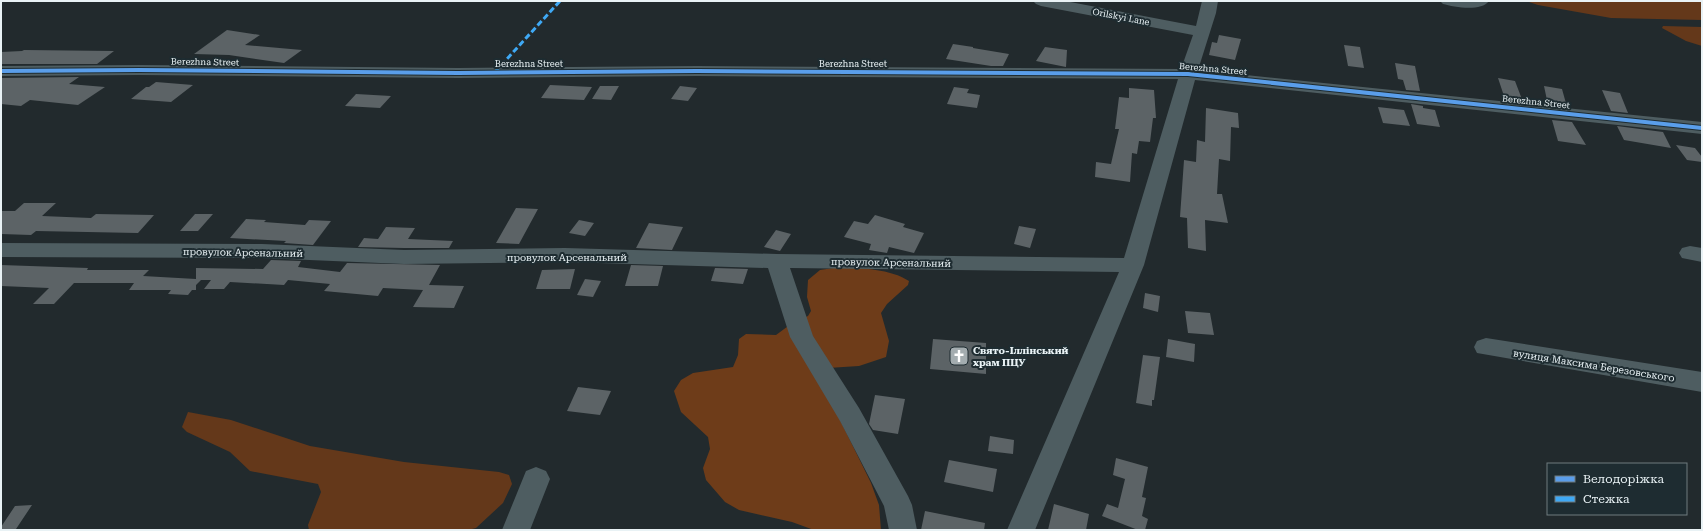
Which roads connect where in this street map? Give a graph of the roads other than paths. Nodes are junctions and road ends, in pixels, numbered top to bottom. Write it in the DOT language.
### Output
graph roads {
  1 [pos="1041,1"];
  2 [pos="1210,1"];
  3 [pos="1448,1"];
  4 [pos="1481,1"];
  5 [pos="1201,32"];
  6 [pos="1,71"];
  7 [pos="1188,74"];
  8 [pos="1702,128"];
  9 [pos="1,250"];
  10 [pos="777,261"];
  11 [pos="1133,265"];
  12 [pos="1486,347"];
  13 [pos="1702,382"];
  14 [pos="536,479"];
  15 [pos="516,530"];
  16 [pos="903,530"];
  17 [pos="1021,530"];
  1 -- 5 [label="street, Orilskyi Lane"];
  2 -- 5 [label="street"];
  3 -- 4 [label="street"];
  5 -- 7 [label="street"];
  6 -- 7 [label="street, Berezhna Street"];
  7 -- 8 [label="street, Berezhna Street"];
  7 -- 11 [label="street"];
  9 -- 10 [label="street, провулок Арсенальний"];
  10 -- 11 [label="street, провулок Арсенальний"];
  10 -- 16 [label="street"];
  11 -- 17 [label="street"];
  12 -- 13 [label="street, вулиця Максима Березовського"];
  14 -- 15 [label="street"];
}
